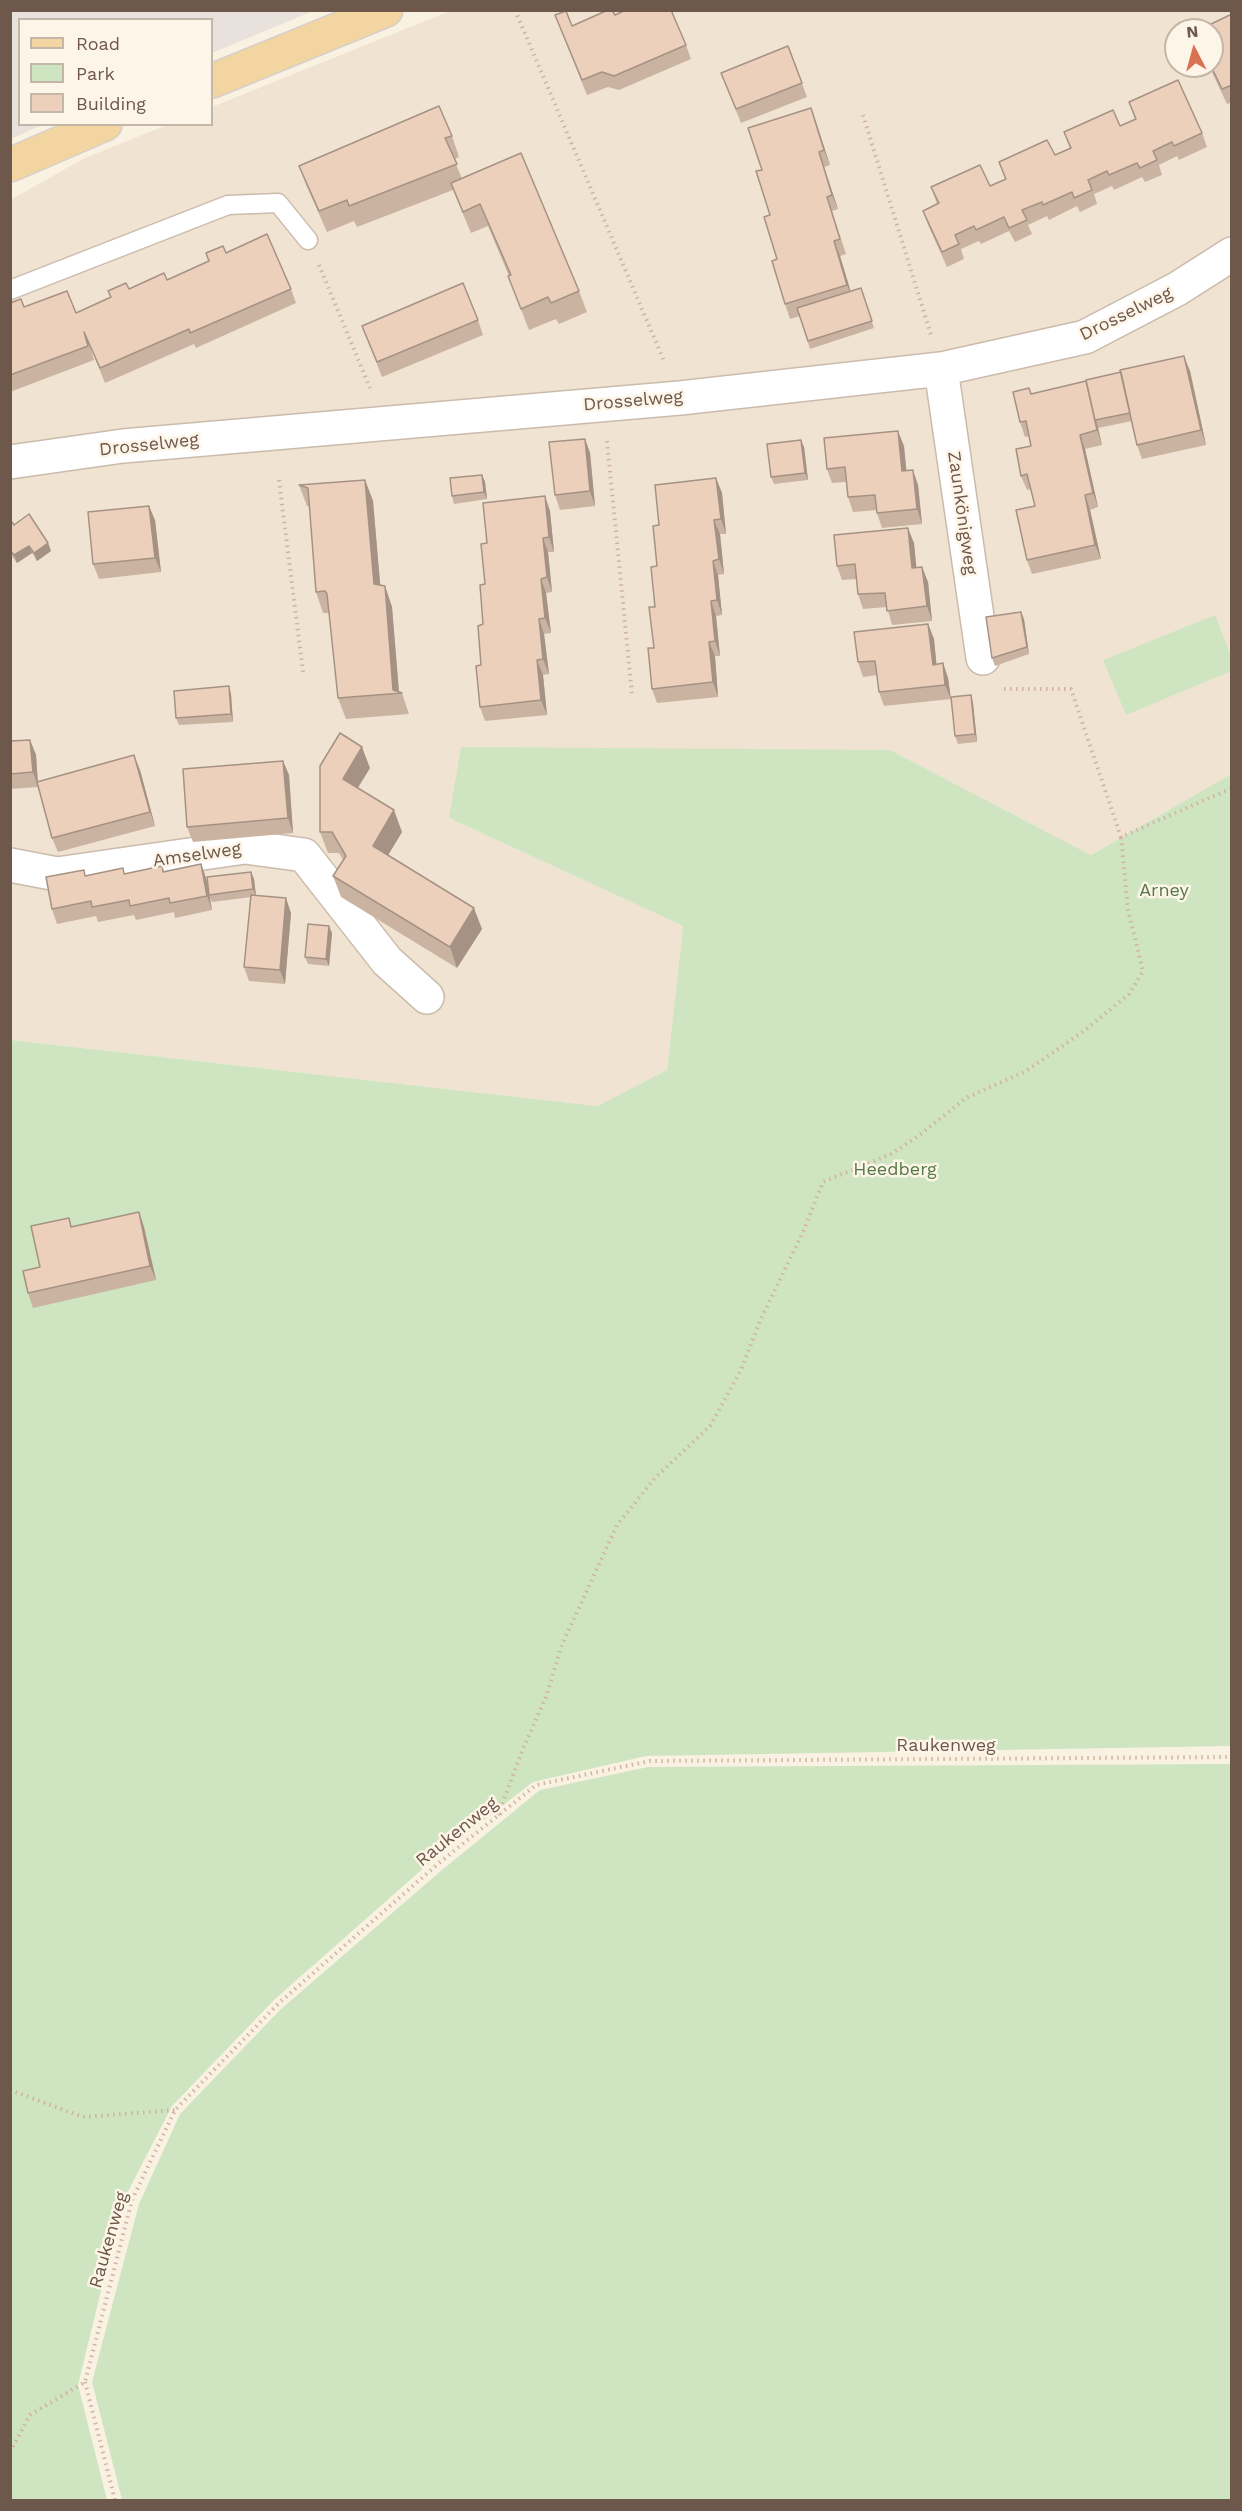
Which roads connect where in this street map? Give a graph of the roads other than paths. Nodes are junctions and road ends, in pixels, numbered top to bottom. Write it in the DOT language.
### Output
graph roads {
  1 [pos="386,10"];
  2 [pos="213,81"];
  3 [pos="100,126"];
  4 [pos="10,165"];
  5 [pos="308,240"];
  6 [pos="1232,254"];
  7 [pos="10,290"];
  8 [pos="942,369"];
  9 [pos="10,462"];
  10 [pos="983,658"];
  11 [pos="10,865"];
  12 [pos="427,997"];
  1 -- 2 [label="main road"];
  3 -- 4 [label="main road"];
  5 -- 7 [label="lane"];
  6 -- 8 [label="street, Drosselweg"];
  8 -- 9 [label="street, Drosselweg"];
  8 -- 10 [label="street, Zaunkönigweg"];
  11 -- 12 [label="street, Amselweg"];
}
